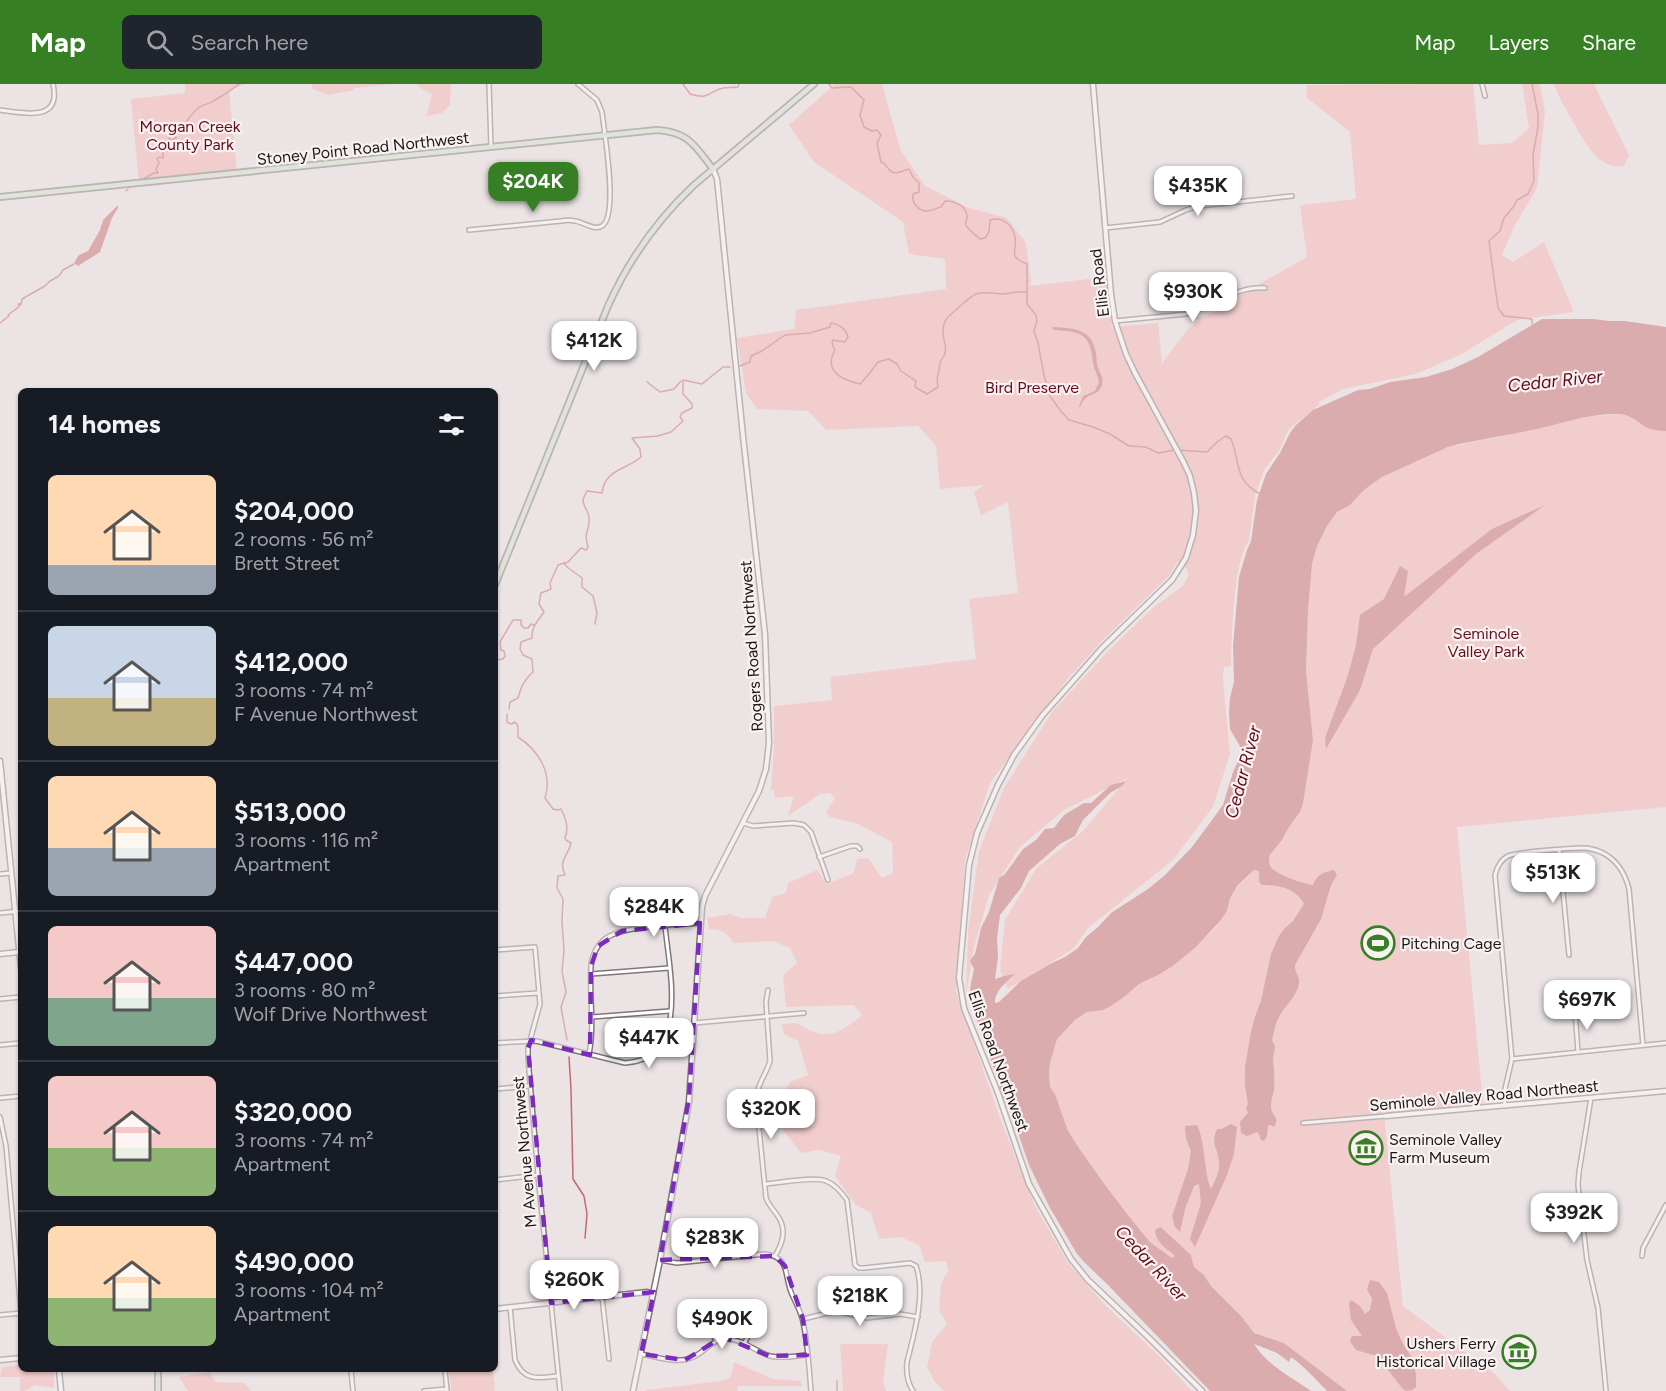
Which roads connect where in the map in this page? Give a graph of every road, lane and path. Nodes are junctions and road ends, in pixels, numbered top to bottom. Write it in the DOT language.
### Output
graph roads {
  1 [pos="53,84"];
  2 [pos="489,84"];
  3 [pos="579,84"];
  4 [pos="814,84"];
  5 [pos="1093,84"];
  6 [pos="1482,84"];
  7 [pos="1485,96"];
  8 [pos="0,110"];
  9 [pos="605,135"];
  10 [pos="492,147"];
  11 [pos="713,169"];
  12 [pos="1292,196"];
  13 [pos="0,197"];
  14 [pos="1105,228"];
  15 [pos="469,230"];
  16 [pos="1265,288"];
  17 [pos="1115,321"];
  18 [pos="1184,463"];
  19 [pos="498,578"];
  20 [pos="0,761"];
  21 [pos="1,780"];
  22 [pos="743,823"];
  23 [pos="860,849"];
  24 [pos="1559,850"];
  25 [pos="819,857"];
  26 [pos="11,873"];
  27 [pos="0,874"];
  28 [pos="828,880"];
  29 [pos="15,912"];
  30 [pos="18,912"];
  31 [pos="0,913"];
  32 [pos="700,923"];
  33 [pos="665,926"];
  34 [pos="18,936"];
  35 [pos="498,950"];
  36 [pos="18,952"];
  37 [pos="0,954"];
  38 [pos="1569,955"];
  39 [pos="669,968"];
  40 [pos="591,974"];
  41 [pos="768,990"];
  42 [pos="539,993"];
  43 [pos="498,996"];
  44 [pos="18,997"];
  45 [pos="0,999"];
  46 [pos="670,1011"];
  47 [pos="1575,1011"];
  48 [pos="804,1013"];
  49 [pos="592,1017"];
  50 [pos="766,1017"];
  51 [pos="694,1023"];
  52 [pos="531,1040"];
  53 [pos="18,1043"];
  54 [pos="498,1043"];
  55 [pos="1666,1043"];
  56 [pos="0,1045"];
  57 [pos="1643,1046"];
  58 [pos="1578,1052"];
  59 [pos="589,1055"];
  60 [pos="1512,1059"];
  61 [pos="530,1086"];
  62 [pos="498,1089"];
  63 [pos="1666,1090"];
  64 [pos="18,1096"];
  65 [pos="0,1098"];
  66 [pos="1591,1098"];
  67 [pos="1505,1106"];
  68 [pos="1386,1116"];
  69 [pos="0,1117"];
  70 [pos="1303,1124"];
  71 [pos="538,1175"];
  72 [pos="498,1180"];
  73 [pos="765,1184"];
  74 [pos="1666,1205"];
  75 [pos="776,1256"];
  76 [pos="1642,1256"];
  77 [pos="660,1260"];
  78 [pos="18,1279"];
  79 [pos="653,1294"];
  80 [pos="602,1297"];
  81 [pos="551,1303"];
  82 [pos="510,1307"];
  83 [pos="498,1309"];
  84 [pos="750,1310"];
  85 [pos="18,1312"];
  86 [pos="0,1315"];
  87 [pos="918,1317"];
  88 [pos="708,1319"];
  89 [pos="803,1319"];
  90 [pos="716,1341"];
  91 [pos="744,1344"];
  92 [pos="641,1354"];
  93 [pos="807,1355"];
  94 [pos="18,1358"];
  95 [pos="609,1359"];
  96 [pos="0,1360"];
  97 [pos="59,1372"];
  98 [pos="158,1372"];
  99 [pos="351,1372"];
  100 [pos="445,1372"];
  101 [pos="558,1376"];
  102 [pos="447,1390"];
  103 [pos="61,1391"];
  104 [pos="158,1391"];
  105 [pos="353,1391"];
  106 [pos="424,1391"];
  107 [pos="560,1391"];
  108 [pos="633,1391"];
  109 [pos="811,1391"];
  110 [pos="913,1391"];
  111 [pos="1202,1391"];
  112 [pos="1606,1391"];
  1 -- 8 [label="street"];
  2 -- 10 [label="street"];
  3 -- 9 [label="street"];
  4 -- 11 [label="main road"];
  5 -- 14 [label="street, Ellis Road"];
  6 -- 7 [label="street"];
  9 -- 10 [label="main road, Stoney Point Road Northwest"];
  9 -- 11 [label="main road, Stoney Point Road Northwest"];
  9 -- 15 [label="street"];
  10 -- 13 [label="main road, Stoney Point Road Northwest"];
  11 -- 19 [label="main road"];
  11 -- 22 [label="street, Rogers Road Northwest"];
  12 -- 14 [label="street"];
  14 -- 17 [label="street, Ellis Road"];
  16 -- 17 [label="street"];
  17 -- 18 [label="street, Ellis Road"];
  18 -- 111 [label="street, Ellis Road Northwest"];
  20 -- 21 [label="street"];
  21 -- 26 [label="street"];
  22 -- 25 [label="street"];
  22 -- 32 [label="street, Rogers Road Northwest"];
  23 -- 25 [label="street"];
  24 -- 38 [label="street"];
  24 -- 57 [label="street"];
  24 -- 60 [label="street"];
  25 -- 28 [label="street"];
  26 -- 27 [label="street"];
  26 -- 29 [label="street"];
  29 -- 30 [label="street"];
  29 -- 31 [label="street"];
  29 -- 34 [label="street"];
  32 -- 33 [label="street"];
  32 -- 51 [label="street, Rogers Road Northwest"];
  33 -- 39 [label="street"];
  33 -- 40 [label="street"];
  35 -- 42 [label="street, M Avenue Northwest"];
  36 -- 37 [label="street"];
  39 -- 40 [label="street"];
  39 -- 46 [label="street"];
  40 -- 49 [label="street"];
  41 -- 50 [label="street"];
  42 -- 43 [label="street"];
  42 -- 52 [label="street, M Avenue Northwest"];
  44 -- 45 [label="street"];
  46 -- 49 [label="street"];
  46 -- 59 [label="street"];
  47 -- 58 [label="street"];
  48 -- 50 [label="street"];
  49 -- 59 [label="street"];
  50 -- 51 [label="street"];
  50 -- 73 [label="street"];
  51 -- 77 [label="street, Rogers Road Northwest"];
  52 -- 54 [label="street"];
  52 -- 59 [label="street"];
  52 -- 61 [label="street, M Avenue Northwest"];
  53 -- 56 [label="street"];
  55 -- 57 [label="street"];
  57 -- 58 [label="street"];
  58 -- 60 [label="street"];
  60 -- 67 [label="street"];
  61 -- 62 [label="street"];
  61 -- 71 [label="street, M Avenue Northwest"];
  63 -- 66 [label="street, Seminole Valley Road Northeast"];
  64 -- 65 [label="street"];
  66 -- 67 [label="street, Seminole Valley Road Northeast"];
  66 -- 112 [label="street"];
  67 -- 68 [label="street, Seminole Valley Road Northeast"];
  68 -- 70 [label="street, Seminole Valley Road Northeast"];
  69 -- 78 [label="street"];
  71 -- 72 [label="street"];
  71 -- 81 [label="street, M Avenue Northwest"];
  73 -- 75 [label="street"];
  73 -- 87 [label="street"];
  74 -- 76 [label="street"];
  75 -- 77 [label="street"];
  75 -- 89 [label="street"];
  77 -- 79 [label="street, Rogers Road Northwest"];
  79 -- 80 [label="street"];
  79 -- 92 [label="street, Rogers Road Northwest"];
  80 -- 81 [label="street"];
  80 -- 95 [label="street"];
  81 -- 82 [label="street"];
  81 -- 101 [label="street, M Avenue Northwest"];
  82 -- 83 [label="street"];
  82 -- 101 [label="street"];
  84 -- 91 [label="street"];
  85 -- 86 [label="street"];
  87 -- 89 [label="street"];
  87 -- 110 [label="street"];
  88 -- 90 [label="street"];
  89 -- 93 [label="street"];
  90 -- 91 [label="street"];
  90 -- 92 [label="street"];
  91 -- 93 [label="street"];
  92 -- 108 [label="street, Rogers Road Northwest"];
  93 -- 109 [label="street"];
  94 -- 96 [label="street"];
  97 -- 103 [label="street"];
  98 -- 104 [label="main road"];
  99 -- 105 [label="street"];
  100 -- 102 [label="street"];
  101 -- 107 [label="street, M Avenue Northwest"];
  102 -- 106 [label="street"];
}
